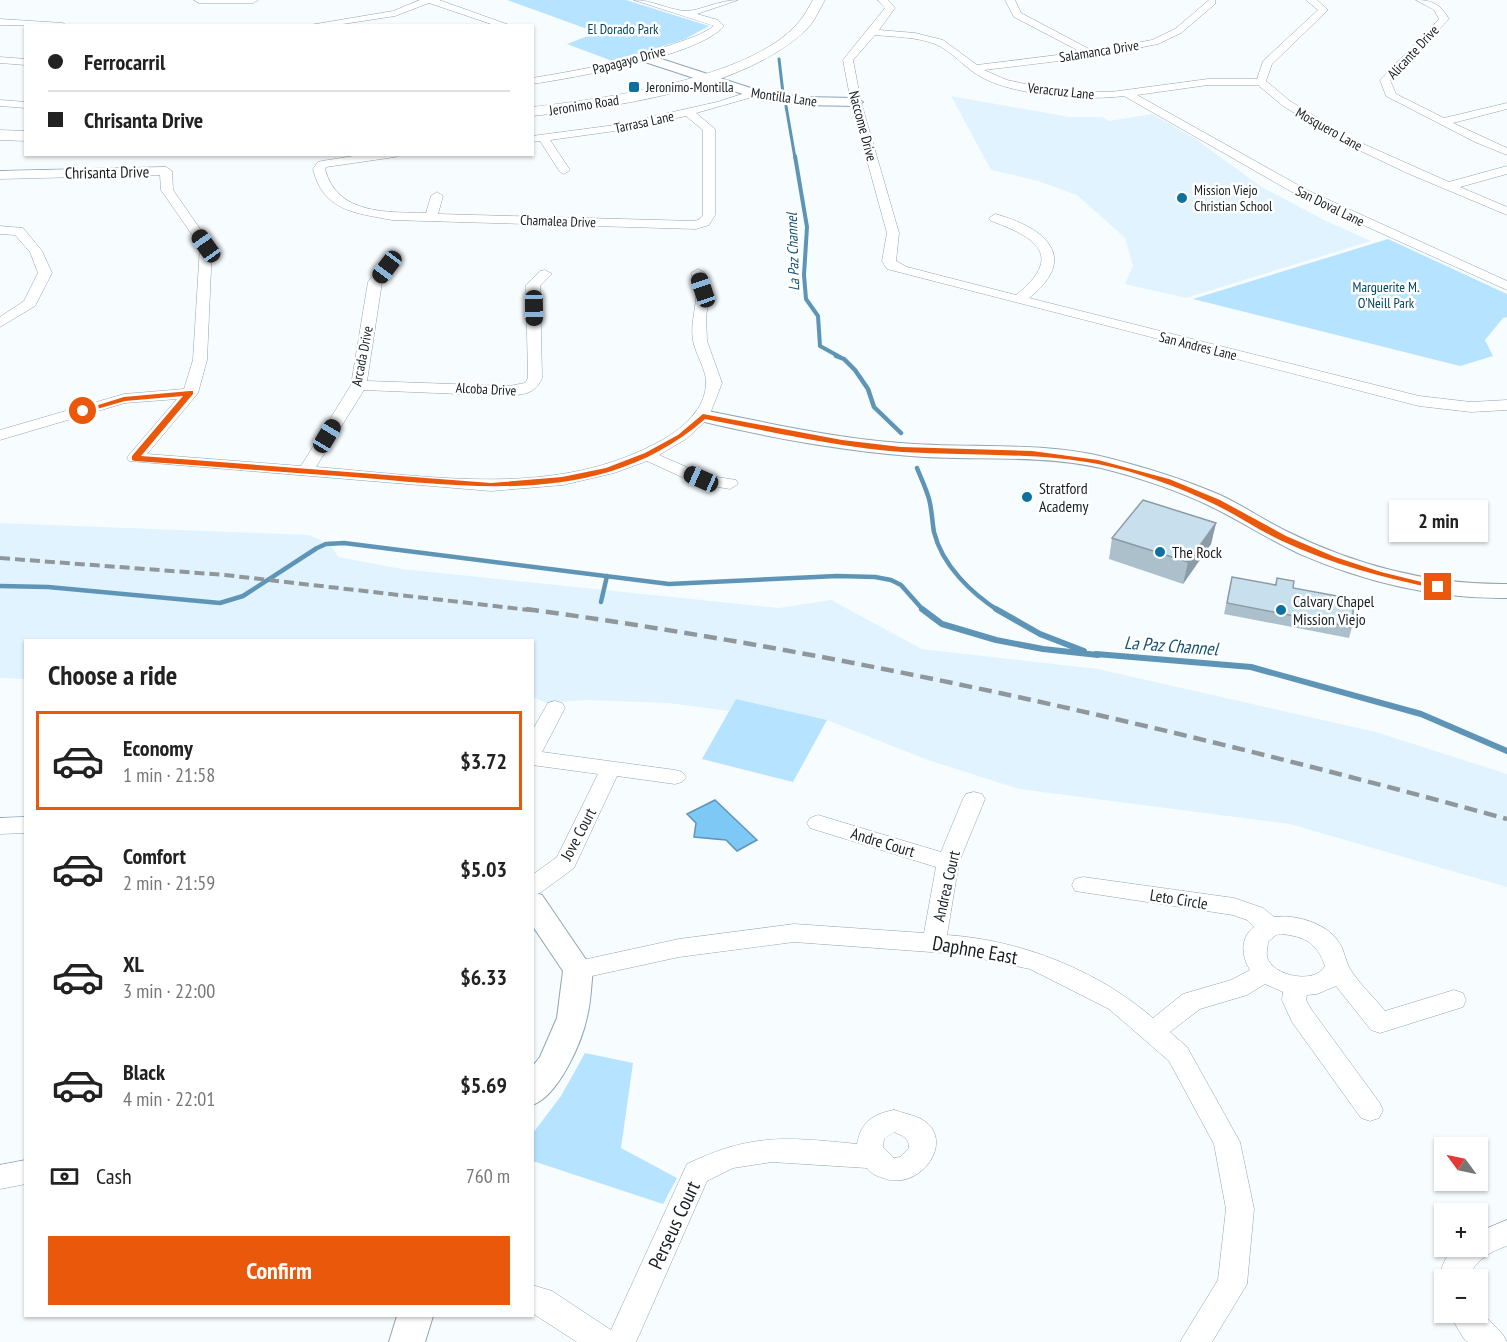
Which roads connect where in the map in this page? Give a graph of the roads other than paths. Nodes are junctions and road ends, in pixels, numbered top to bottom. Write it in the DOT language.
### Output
graph roads {
  1 [pos="199,0"];
  2 [pos="253,0"];
  3 [pos="429,0"];
  4 [pos="639,0"];
  5 [pos="733,0"];
  6 [pos="805,0"];
  7 [pos="819,0"];
  8 [pos="883,0"];
  9 [pos="1010,0"];
  10 [pos="1311,0"];
  11 [pos="1421,0"];
  12 [pos="1208,1"];
  13 [pos="687,14"];
  14 [pos="0,22"];
  15 [pos="16,22"];
  16 [pos="40,24"];
  17 [pos="321,24"];
  18 [pos="502,24"];
  19 [pos="0,32"];
  20 [pos="873,32"];
  21 [pos="1092,54"];
  22 [pos="646,58"];
  23 [pos="0,60"];
  24 [pos="24,62"];
  25 [pos="973,68"];
  26 [pos="700,76"];
  27 [pos="534,81"];
  28 [pos="1261,82"];
  29 [pos="752,94"];
  30 [pos="1128,94"];
  31 [pos="856,102"];
  32 [pos="0,103"];
  33 [pos="24,105"];
  34 [pos="1507,106"];
  35 [pos="534,107"];
  36 [pos="534,112"];
  37 [pos="688,112"];
  38 [pos="1443,122"];
  39 [pos="0,135"];
  40 [pos="24,136"];
  41 [pos="538,138"];
  42 [pos="0,141"];
  43 [pos="24,142"];
  44 [pos="1507,152"];
  45 [pos="380,156"];
  46 [pos="564,170"];
  47 [pos="1507,170"];
  48 [pos="0,175"];
  49 [pos="1449,186"];
  50 [pos="437,196"];
  51 [pos="1507,211"];
  52 [pos="431,217"];
  53 [pos="995,218"];
  54 [pos="0,230"];
  55 [pos="892,266"];
  56 [pos="387,267"];
  57 [pos="698,273"];
  58 [pos="545,274"];
  59 [pos="1507,286"];
  60 [pos="1018,300"];
  61 [pos="0,323"];
  62 [pos="359,385"];
  63 [pos="190,393"];
  64 [pos="1507,405"];
  65 [pos="703,416"];
  66 [pos="0,435"];
  67 [pos="647,455"];
  68 [pos="306,471"];
  69 [pos="730,484"];
  70 [pos="1507,591"];
  71 [pos="555,708"];
  72 [pos="534,748"];
  73 [pos="534,758"];
  74 [pos="610,770"];
  75 [pos="675,777"];
  76 [pos="974,799"];
  77 [pos="818,823"];
  78 [pos="24,825"];
  79 [pos="0,826"];
  80 [pos="948,862"];
  81 [pos="1083,885"];
  82 [pos="534,886"];
  83 [pos="534,905"];
  84 [pos="1270,927"];
  85 [pos="934,942"];
  86 [pos="1336,968"];
  87 [pos="578,970"];
  88 [pos="1266,972"];
  89 [pos="1296,986"];
  90 [pos="1454,1000"];
  91 [pos="1153,1032"];
  92 [pos="534,1089"];
  93 [pos="1370,1110"];
  94 [pos="873,1157"];
  95 [pos="24,1172"];
  96 [pos="0,1177"];
  97 [pos="1507,1233"];
  98 [pos="1488,1240"];
  99 [pos="534,1299"];
  100 [pos="415,1317"];
  101 [pos="1471,1323"];
  102 [pos="407,1342"];
  103 [pos="603,1342"];
  104 [pos="621,1342"];
  105 [pos="1195,1342"];
  106 [pos="1492,1342"];
  1 -- 2 [label="street"];
  3 -- 17 [label="street"];
  3 -- 18 [label="street"];
  4 -- 13 [label="street"];
  5 -- 13 [label="street"];
  6 -- 26 [label="main road, Jeronimo Road"];
  7 -- 26 [label="main road, Jeronimo Road"];
  8 -- 20 [label="street, Naccome Drive"];
  9 -- 21 [label="street"];
  10 -- 28 [label="street"];
  11 -- 38 [label="street, Alicante Drive"];
  12 -- 21 [label="street, Salamanca Drive"];
  13 -- 22 [label="street, Papagayo Drive"];
  14 -- 15 [label="street"];
  15 -- 16 [label="street"];
  15 -- 19 [label="street"];
  20 -- 25 [label="street, Veracruz Lane"];
  20 -- 31 [label="street, Naccome Drive"];
  21 -- 25 [label="street, Salamanca Drive"];
  22 -- 26 [label="street, Montilla Lane"];
  22 -- 27 [label="street, Papagayo Drive"];
  23 -- 24 [label="street"];
  25 -- 30 [label="street, Veracruz Lane"];
  26 -- 29 [label="street, Montilla Lane"];
  26 -- 35 [label="main road, Jeronimo Road"];
  26 -- 36 [label="main road, Jeronimo Road"];
  28 -- 30 [label="street, Veracruz Lane"];
  28 -- 49 [label="street, Mosquero Lane"];
  29 -- 31 [label="street, Montilla Lane"];
  29 -- 37 [label="street, Tarrasa Lane"];
  30 -- 59 [label="street, San Doval Lane"];
  31 -- 55 [label="street, Naccome Drive"];
  32 -- 33 [label="street"];
  34 -- 38 [label="street"];
  37 -- 41 [label="street, Tarrasa Lane"];
  37 -- 52 [label="street, Chamalea Drive"];
  38 -- 44 [label="street, Alicante Drive"];
  39 -- 40 [label="main road"];
  41 -- 46 [label="street"];
  42 -- 43 [label="main road"];
  45 -- 52 [label="street, Chamalea Drive"];
  47 -- 49 [label="street"];
  48 -- 63 [label="street, Chrisanta Drive"];
  49 -- 51 [label="street, Mosquero Lane"];
  50 -- 52 [label="street"];
  53 -- 60 [label="street"];
  54 -- 61 [label="street"];
  55 -- 60 [label="street, San Andres Lane"];
  56 -- 62 [label="street, Arcada Drive"];
  57 -- 65 [label="street"];
  58 -- 62 [label="street, Alcoba Drive"];
  60 -- 64 [label="street, San Andres Lane"];
  62 -- 68 [label="street, Arcada Drive"];
  63 -- 66 [label="street"];
  63 -- 68 [label="street, Chrisanta Drive"];
  65 -- 67 [label="street, Chrisanta Drive"];
  65 -- 70 [label="street"];
  67 -- 68 [label="street, Chrisanta Drive"];
  67 -- 69 [label="street"];
  71 -- 72 [label="street"];
  73 -- 74 [label="street"];
  74 -- 75 [label="street"];
  74 -- 82 [label="street, Jove Court"];
  76 -- 80 [label="street, Andrea Court"];
  77 -- 80 [label="street, Andre Court"];
  78 -- 79 [label="street"];
  80 -- 85 [label="street, Andrea Court"];
  81 -- 84 [label="street, Leto Circle"];
  83 -- 87 [label="street"];
  84 -- 86 [label="street"];
  84 -- 88 [label="street"];
  85 -- 87 [label="street, Daphne East"];
  85 -- 91 [label="street, Daphne East"];
  86 -- 89 [label="street"];
  86 -- 90 [label="street"];
  87 -- 92 [label="street"];
  88 -- 89 [label="street"];
  88 -- 91 [label="street"];
  89 -- 93 [label="street"];
  91 -- 105 [label="street, Daphne East"];
  94 -- 104 [label="street, Perseus Court"];
  95 -- 96 [label="street"];
  97 -- 98 [label="street"];
  99 -- 103 [label="street"];
  100 -- 102 [label="street"];
  101 -- 106 [label="street"];
}
